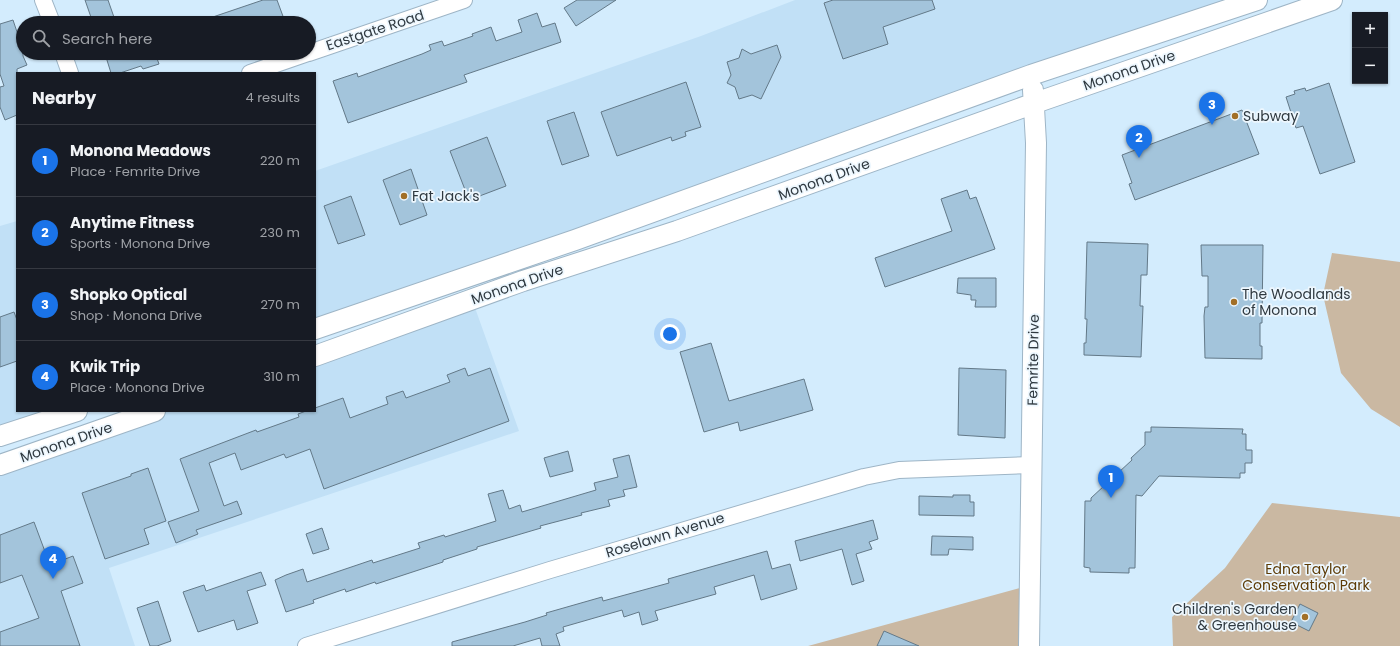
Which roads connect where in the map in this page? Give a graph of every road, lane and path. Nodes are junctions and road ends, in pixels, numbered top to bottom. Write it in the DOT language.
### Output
graph roads {
  1 [pos="43,0"];
  2 [pos="464,0"];
  3 [pos="1257,0"];
  4 [pos="1332,0"];
  5 [pos="49,16"];
  6 [pos="316,51"];
  7 [pos="65,60"];
  8 [pos="288,60"];
  9 [pos="70,72"];
  10 [pos="253,72"];
  11 [pos="1031,75"];
  12 [pos="1034,103"];
  13 [pos="316,329"];
  14 [pos="316,356"];
  15 [pos="74,412"];
  16 [pos="152,412"];
  17 [pos="46,422"];
  18 [pos="0,436"];
  19 [pos="54,446"];
  20 [pos="1032,464"];
  21 [pos="0,465"];
  22 [pos="306,646"];
  23 [pos="1029,646"];
  1 -- 5 [label="street"];
  2 -- 6 [label="street, Eastgate Road"];
  3 -- 11 [label="street, Monona Drive"];
  4 -- 12 [label="street, Monona Drive"];
  7 -- 9 [label="street"];
  8 -- 10 [label="street, Eastgate Road"];
  11 -- 12 [label="street, Femrite Drive"];
  11 -- 13 [label="street, Monona Drive"];
  12 -- 14 [label="street, Monona Drive"];
  12 -- 20 [label="street, Femrite Drive"];
  15 -- 17 [label="street, Monona Drive"];
  16 -- 19 [label="street, Monona Drive"];
  17 -- 18 [label="street, Monona Drive"];
  17 -- 19 [label="street"];
  19 -- 21 [label="street, Monona Drive"];
  20 -- 22 [label="street, Roselawn Avenue"];
  20 -- 23 [label="street, Femrite Drive"];
}
